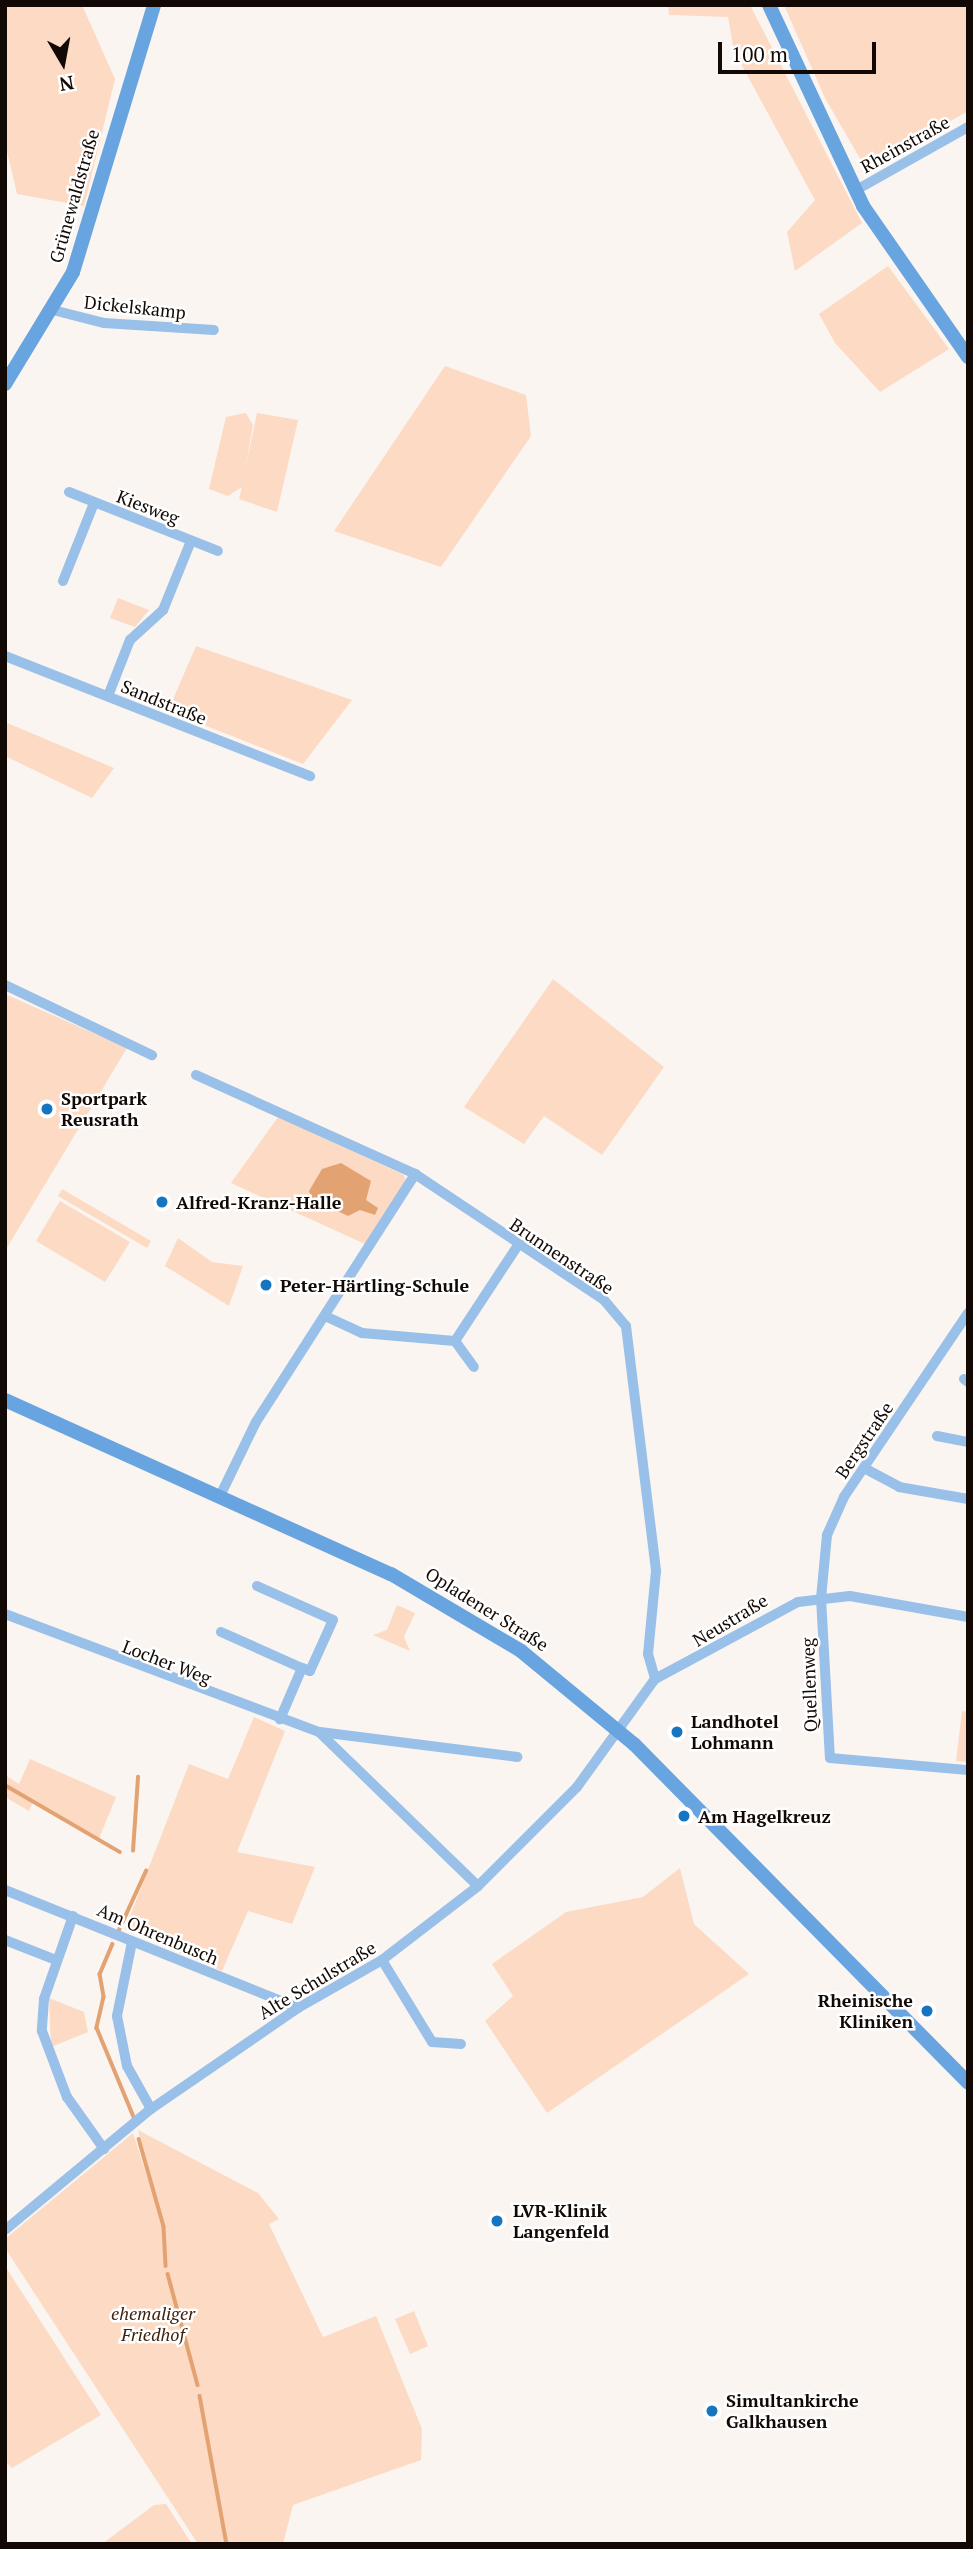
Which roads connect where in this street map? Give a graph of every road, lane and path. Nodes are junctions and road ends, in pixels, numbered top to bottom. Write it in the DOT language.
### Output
graph roads {
  1 [pos="154,5"];
  2 [pos="769,5"];
  3 [pos="968,127"];
  4 [pos="858,189"];
  5 [pos="52,310"];
  6 [pos="214,330"];
  7 [pos="968,351"];
  8 [pos="968,357"];
  9 [pos="5,384"];
  10 [pos="69,492"];
  11 [pos="94,503"];
  12 [pos="191,541"];
  13 [pos="218,551"];
  14 [pos="63,581"];
  15 [pos="5,656"];
  16 [pos="108,696"];
  17 [pos="310,776"];
  18 [pos="5,985"];
  19 [pos="152,1055"];
  20 [pos="196,1075"];
  21 [pos="415,1174"];
  22 [pos="518,1245"];
  23 [pos="968,1313"];
  24 [pos="325,1316"];
  25 [pos="455,1341"];
  26 [pos="474,1367"];
  27 [pos="5,1400"];
  28 [pos="937,1436"];
  29 [pos="968,1442"];
  30 [pos="864,1468"];
  31 [pos="220,1496"];
  32 [pos="968,1499"];
  33 [pos="257,1586"];
  34 [pos="821,1598"];
  35 [pos="5,1614"];
  36 [pos="968,1617"];
  37 [pos="222,1632"];
  38 [pos="302,1668"];
  39 [pos="656,1679"];
  40 [pos="280,1719"];
  41 [pos="616,1726"];
  42 [pos="319,1732"];
  43 [pos="517,1757"];
  44 [pos="968,1770"];
  45 [pos="478,1886"];
  46 [pos="5,1890"];
  47 [pos="73,1916"];
  48 [pos="5,1940"];
  49 [pos="132,1942"];
  50 [pos="56,1960"];
  51 [pos="382,1960"];
  52 [pos="298,2008"];
  53 [pos="461,2044"];
  54 [pos="968,2083"];
  55 [pos="151,2109"];
  56 [pos="104,2148"];
  57 [pos="5,2230"];
  1 -- 5 [label="main road, Grünewaldstraße"];
  2 -- 4 [label="main road"];
  3 -- 4 [label="street, Rheinstraße"];
  4 -- 7 [label="main road"];
  4 -- 8 [label="main road"];
  5 -- 6 [label="street, Dickelskamp"];
  5 -- 9 [label="main road, Grünewaldstraße"];
  10 -- 11 [label="street, Kiesweg"];
  11 -- 12 [label="street, Kiesweg"];
  11 -- 14 [label="street, Kiesweg"];
  12 -- 13 [label="street, Kiesweg"];
  12 -- 16 [label="street, Kiesweg"];
  15 -- 16 [label="street, Sandstraße"];
  16 -- 17 [label="street, Sandstraße"];
  18 -- 19 [label="street"];
  20 -- 21 [label="street, Brunnenstraße"];
  21 -- 22 [label="street, Brunnenstraße"];
  21 -- 24 [label="street"];
  22 -- 25 [label="street"];
  22 -- 39 [label="street, Brunnenstraße"];
  23 -- 30 [label="street, Bergstraße"];
  24 -- 25 [label="street"];
  24 -- 31 [label="street"];
  25 -- 26 [label="street"];
  27 -- 31 [label="main road, Opladener Straße"];
  28 -- 29 [label="street"];
  30 -- 32 [label="street"];
  30 -- 34 [label="street, Bergstraße"];
  31 -- 41 [label="main road, Opladener Straße"];
  33 -- 38 [label="street"];
  34 -- 36 [label="street, Neustraße"];
  34 -- 39 [label="street, Neustraße"];
  34 -- 44 [label="street, Quellenweg"];
  35 -- 40 [label="street, Locher Weg"];
  37 -- 38 [label="street"];
  38 -- 40 [label="street"];
  39 -- 41 [label="street, Neustraße"];
  40 -- 42 [label="street, Locher Weg"];
  41 -- 45 [label="street, Alte Schulstraße"];
  41 -- 54 [label="main road, Opladener Straße"];
  42 -- 43 [label="street, Locher Weg"];
  42 -- 45 [label="street, Locher Weg"];
  45 -- 51 [label="street, Alte Schulstraße"];
  46 -- 47 [label="street, Am Ohrenbusch"];
  47 -- 49 [label="street, Am Ohrenbusch"];
  47 -- 50 [label="street"];
  48 -- 50 [label="street"];
  49 -- 52 [label="street, Am Ohrenbusch"];
  49 -- 55 [label="street"];
  50 -- 56 [label="street"];
  51 -- 52 [label="street, Alte Schulstraße"];
  51 -- 53 [label="street"];
  52 -- 55 [label="street, Alte Schulstraße"];
  55 -- 56 [label="street, Alte Schulstraße"];
  56 -- 57 [label="street, Alte Schulstraße"];
}
